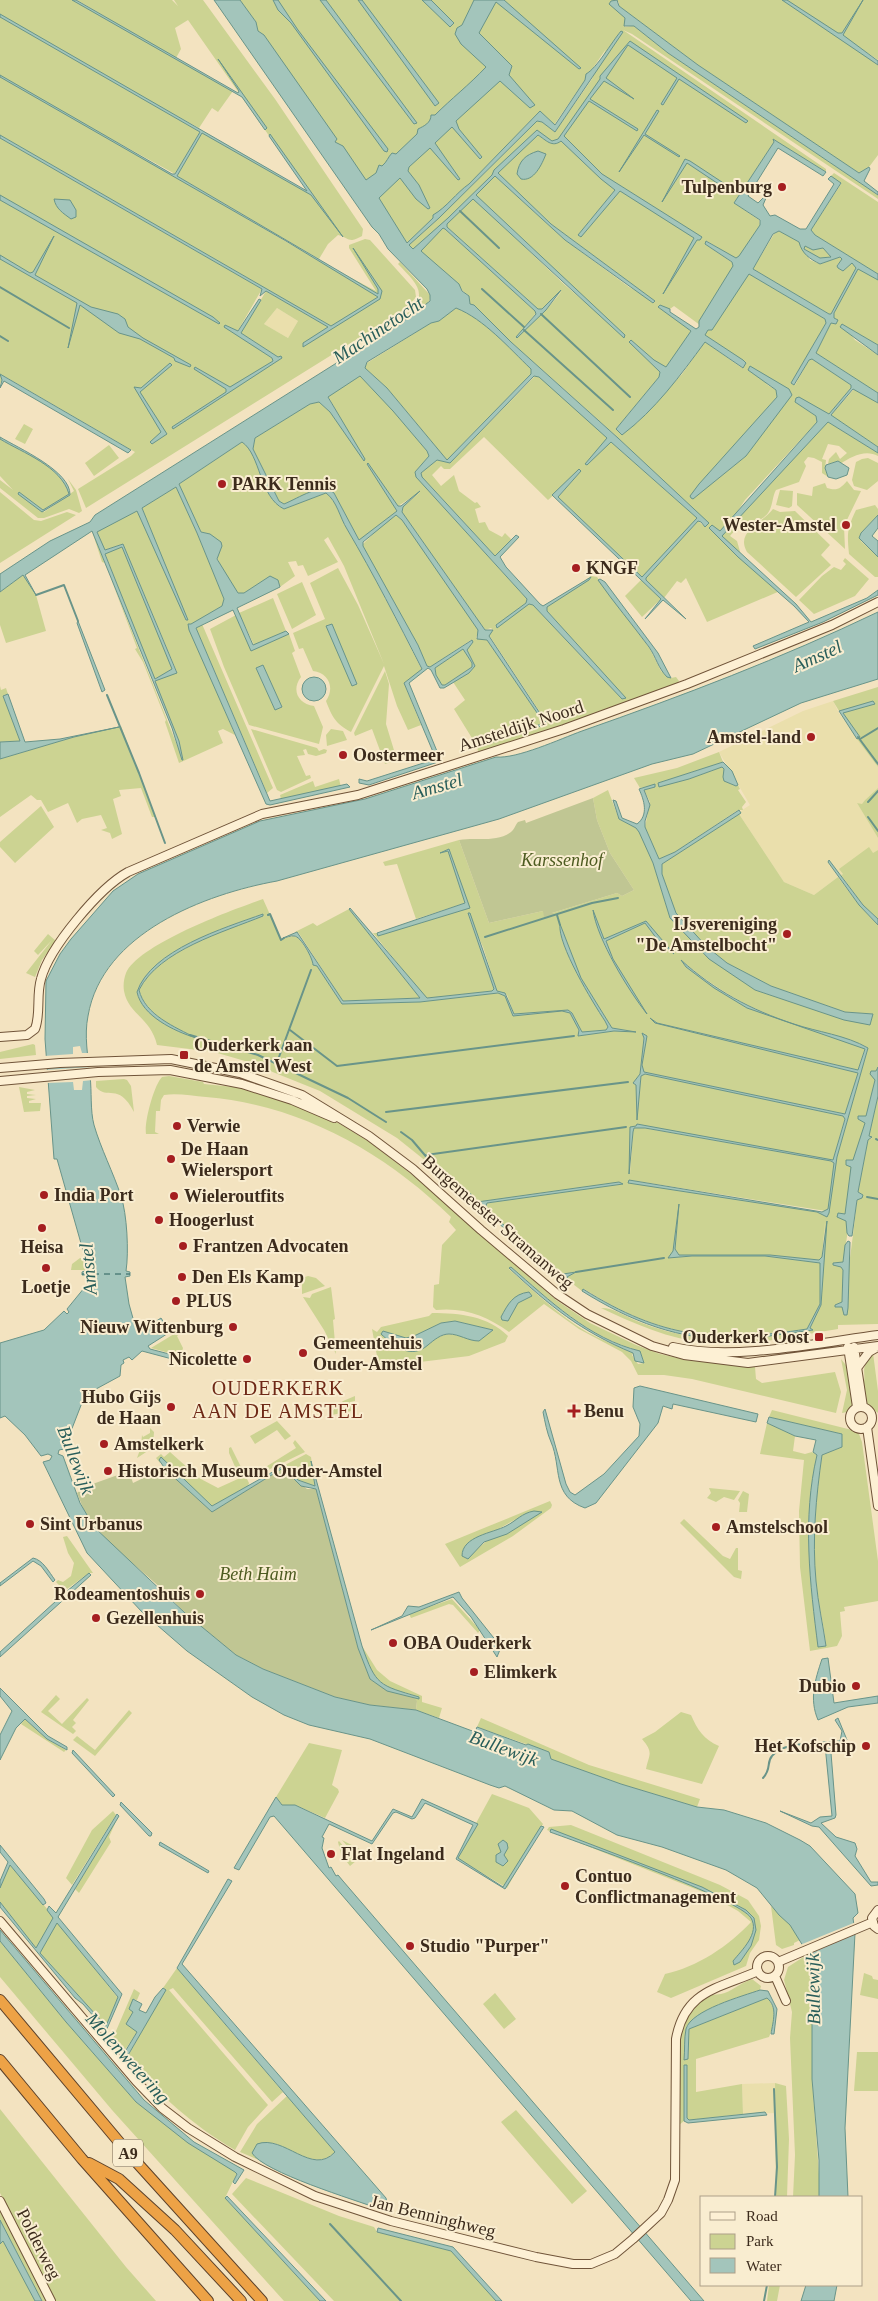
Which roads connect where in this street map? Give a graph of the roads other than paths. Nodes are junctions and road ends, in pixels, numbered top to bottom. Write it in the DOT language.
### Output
graph roads {
  1 [pos="878,602"];
  2 [pos="0,1037"];
  3 [pos="0,1068"];
  4 [pos="0,1081"];
  5 [pos="350,1124"];
  6 [pos="630,1335"];
  7 [pos="878,1335"];
  8 [pos="850,1338"];
  9 [pos="878,1347"];
  10 [pos="851,1350"];
  11 [pos="857,1368"];
  12 [pos="860,1407"];
  13 [pos="867,1428"];
  14 [pos="878,1506"];
  15 [pos="878,1910"];
  16 [pos="0,1921"];
  17 [pos="873,1922"];
  18 [pos="878,1930"];
  19 [pos="778,1962"];
  20 [pos="758,1971"];
  21 [pos="775,1976"];
  22 [pos="0,2000"];
  23 [pos="786,2001"];
  24 [pos="0,2060"];
  25 [pos="82,2158"];
  26 [pos="0,2201"];
  27 [pos="51,2301"];
  28 [pos="208,2301"];
  29 [pos="241,2301"];
  30 [pos="262,2301"];
  1 -- 2 [label="street, Amsteldijk Noord"];
  3 -- 5 [label="street, Burgemeester Stramanweg"];
  4 -- 5 [label="street, Burgemeester Stramanweg"];
  5 -- 6 [label="street, Burgemeester Stramanweg"];
  6 -- 8 [label="street, Burgemeester Stramanweg"];
  6 -- 10 [label="street, Burgemeester Stramanweg"];
  7 -- 8 [label="street, Burgemeester Stramanweg"];
  8 -- 10 [label="street"];
  9 -- 10 [label="street, Burgemeester Stramanweg"];
  9 -- 11 [label="street"];
  10 -- 11 [label="street"];
  10 -- 12 [label="street"];
  11 -- 12 [label="street"];
  12 -- 13 [label="street"];
  12 -- 13 [label="street"];
  13 -- 14 [label="street"];
  15 -- 17 [label="street"];
  16 -- 20 [label="street, Jan Benninghweg"];
  17 -- 18 [label="street"];
  17 -- 19 [label="street"];
  19 -- 20 [label="street"];
  19 -- 21 [label="street"];
  20 -- 21 [label="street"];
  21 -- 23 [label="street"];
  22 -- 30 [label="highway, A9"];
  24 -- 25 [label="highway, A9"];
  25 -- 28 [label="highway, A9"];
  25 -- 29 [label="highway, A9"];
  26 -- 27 [label="street, Polderweg"];
}
